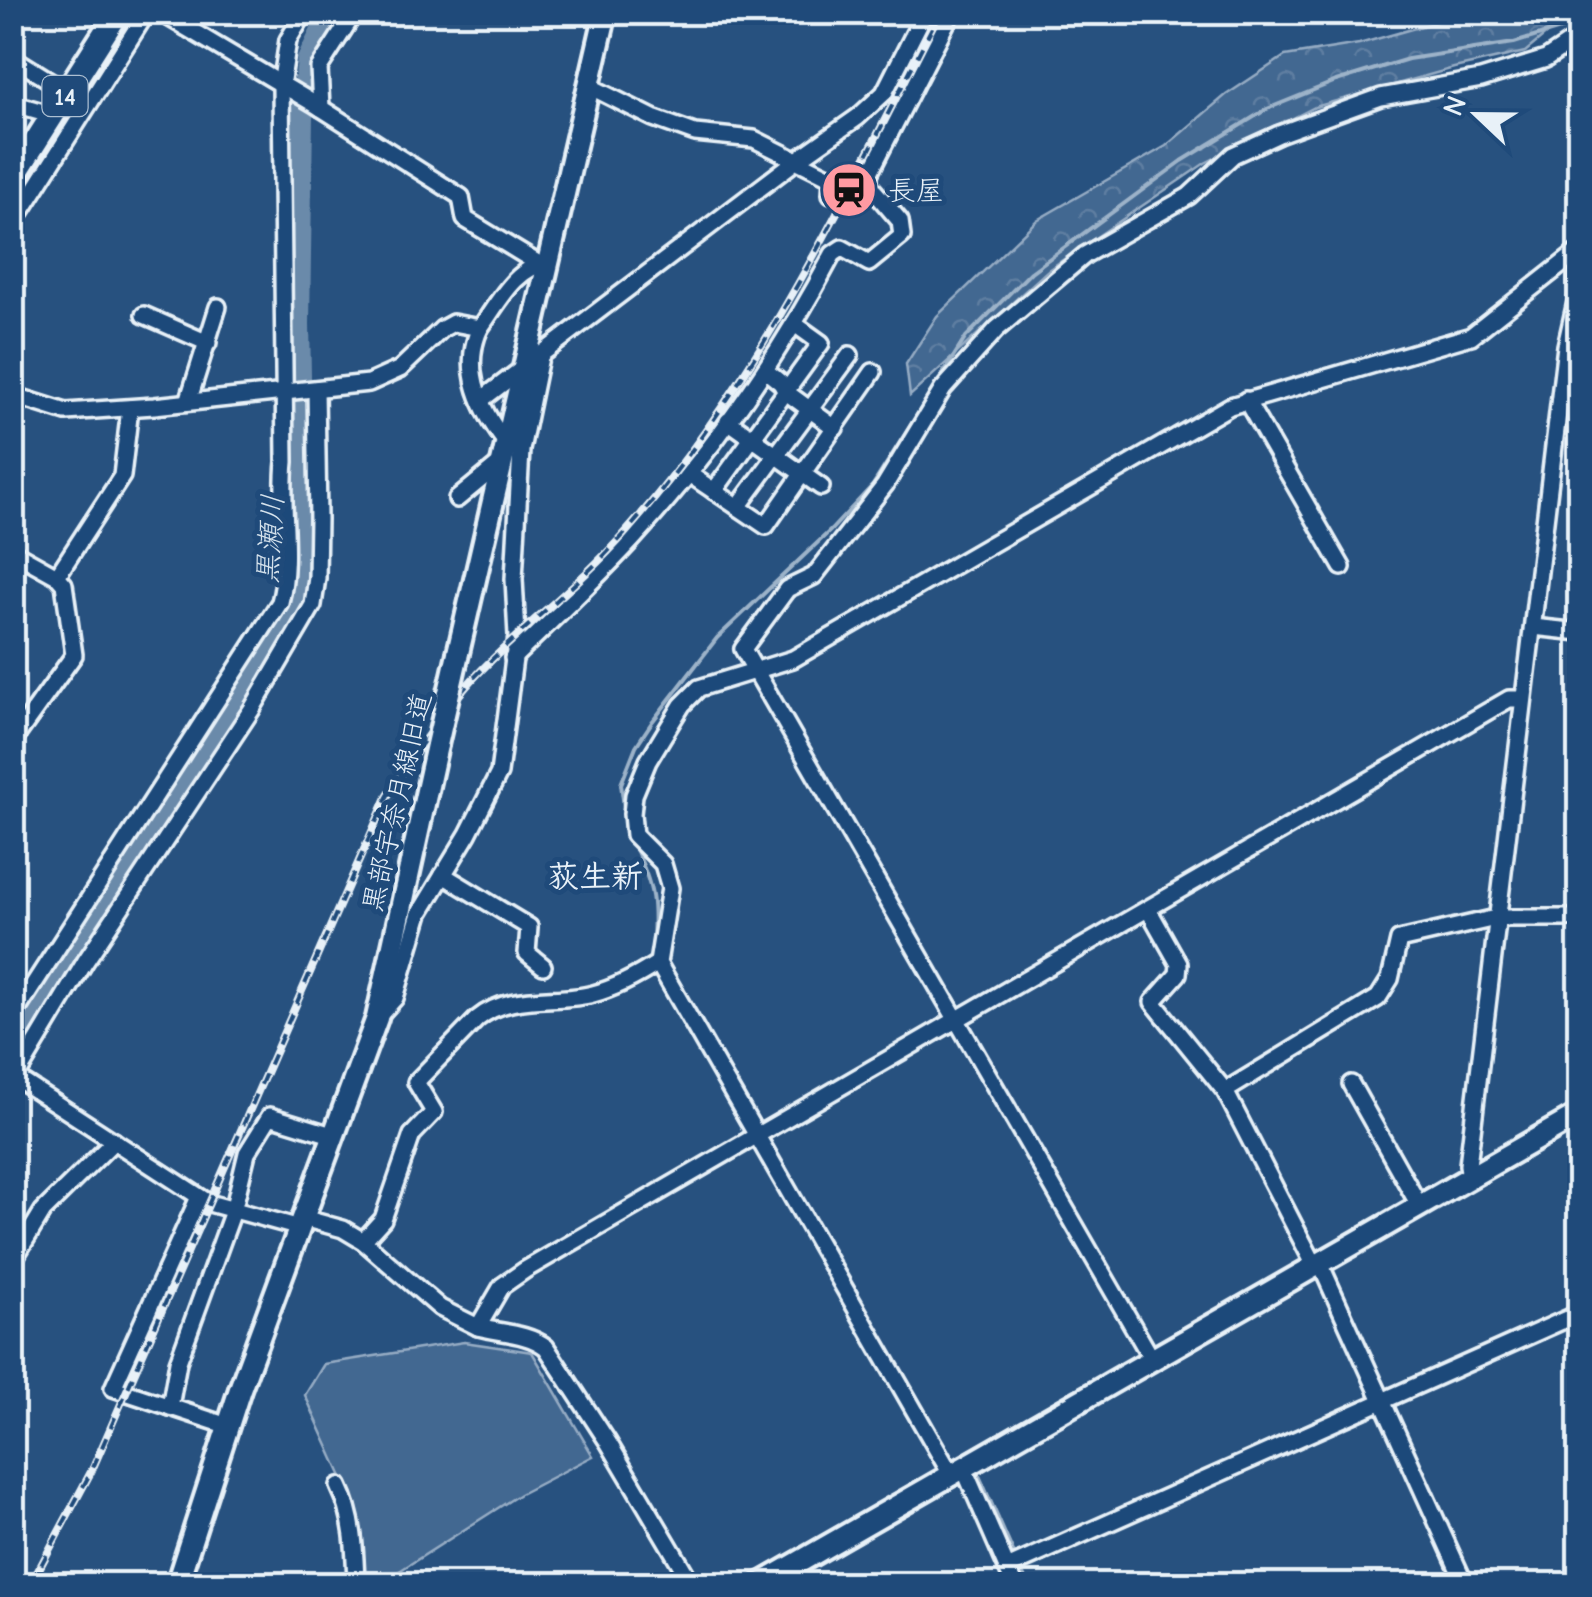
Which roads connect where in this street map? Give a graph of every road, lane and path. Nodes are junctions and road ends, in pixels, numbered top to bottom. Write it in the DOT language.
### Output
graph roads {
  1 [pos="118,12"];
  2 [pos="146,12"];
  3 [pos="160,12"];
  4 [pos="306,12"];
  5 [pos="355,12"];
  6 [pos="606,12"];
  7 [pos="925,12"];
  8 [pos="952,12"];
  9 [pos="1580,36"];
  10 [pos="12,57"];
  11 [pos="587,85"];
  12 [pos="285,88"];
  13 [pos="68,92"];
  14 [pos="12,103"];
  15 [pos="317,106"];
  16 [pos="53,116"];
  17 [pos="796,160"];
  18 [pos="12,179"];
  19 [pos="831,194"];
  20 [pos="12,226"];
  21 [pos="1580,250"];
  22 [pos="1580,260"];
  23 [pos="544,264"];
  24 [pos="218,307"];
  25 [pos="144,314"];
  26 [pos="796,326"];
  27 [pos="480,328"];
  28 [pos="208,342"];
  29 [pos="850,354"];
  30 [pos="532,364"];
  31 [pos="765,370"];
  32 [pos="873,372"];
  33 [pos="314,390"];
  34 [pos="287,392"];
  35 [pos="786,392"];
  36 [pos="12,395"];
  37 [pos="481,400"];
  38 [pos="1246,400"];
  39 [pos="188,402"];
  40 [pos="130,408"];
  41 [pos="810,410"];
  42 [pos="728,422"];
  43 [pos="835,428"];
  44 [pos="752,438"];
  45 [pos="505,452"];
  46 [pos="776,455"];
  47 [pos="689,474"];
  48 [pos="802,474"];
  49 [pos="821,487"];
  50 [pos="714,491"];
  51 [pos="457,499"];
  52 [pos="738,507"];
  53 [pos="12,551"];
  54 [pos="1342,567"];
  55 [pos="58,576"];
  56 [pos="1533,627"];
  57 [pos="1580,632"];
  58 [pos="513,658"];
  59 [pos="754,669"];
  60 [pos="1523,699"];
  61 [pos="12,734"];
  62 [pos="443,875"];
  63 [pos="1148,909"];
  64 [pos="1496,918"];
  65 [pos="1580,918"];
  66 [pos="658,963"];
  67 [pos="543,966"];
  68 [pos="12,1018"];
  69 [pos="377,1018"];
  70 [pos="955,1020"];
  71 [pos="17,1077"];
  72 [pos="1352,1084"];
  73 [pos="1225,1091"];
  74 [pos="1580,1114"];
  75 [pos="335,1136"];
  76 [pos="758,1136"];
  77 [pos="114,1141"];
  78 [pos="1470,1177"];
  79 [pos="199,1197"];
  80 [pos="1420,1205"];
  81 [pos="233,1211"];
  82 [pos="301,1223"];
  83 [pos="362,1241"];
  84 [pos="12,1262"];
  85 [pos="1314,1264"];
  86 [pos="1580,1314"];
  87 [pos="478,1327"];
  88 [pos="1153,1361"];
  89 [pos="1382,1402"];
  90 [pos="170,1407"];
  91 [pos="228,1426"];
  92 [pos="958,1473"];
  93 [pos="339,1486"];
  94 [pos="1008,1568"];
  95 [pos="177,1584"];
  96 [pos="356,1584"];
  97 [pos="692,1584"];
  98 [pos="761,1584"];
  99 [pos="1014,1584"];
  100 [pos="1464,1584"];
  1 -- 13 [label="main road, 14"];
  2 -- 20 [label="street"];
  3 -- 12 [label="street"];
  4 -- 12 [label="street"];
  5 -- 15 [label="street"];
  6 -- 11 [label="street, 黒部宇奈月線旧道"];
  7 -- 17 [label="street"];
  8 -- 26 [label="street"];
  9 -- 59 [label="street"];
  10 -- 13 [label="street"];
  11 -- 17 [label="street"];
  11 -- 23 [label="street, 黒部宇奈月線旧道"];
  12 -- 15 [label="street"];
  12 -- 34 [label="street"];
  13 -- 16 [label="main road, 14"];
  14 -- 16 [label="street"];
  15 -- 23 [label="street"];
  16 -- 18 [label="main road, 14"];
  17 -- 19 [label="street"];
  17 -- 30 [label="street"];
  21 -- 38 [label="street"];
  22 -- 56 [label="street"];
  23 -- 27 [label="street"];
  23 -- 30 [label="street, 黒部宇奈月線旧道"];
  24 -- 28 [label="street"];
  25 -- 28 [label="street"];
  26 -- 31 [label="street"];
  26 -- 35 [label="street"];
  27 -- 33 [label="street"];
  27 -- 37 [label="street"];
  28 -- 39 [label="street"];
  29 -- 41 [label="street"];
  30 -- 37 [label="street"];
  30 -- 45 [label="street, 黒部宇奈月線旧道"];
  30 -- 58 [label="street"];
  31 -- 35 [label="street"];
  31 -- 42 [label="street"];
  32 -- 43 [label="street"];
  33 -- 34 [label="street"];
  33 -- 71 [label="street"];
  34 -- 39 [label="street"];
  34 -- 68 [label="street"];
  35 -- 41 [label="street"];
  35 -- 44 [label="street"];
  36 -- 40 [label="street"];
  37 -- 45 [label="street"];
  38 -- 54 [label="street"];
  38 -- 59 [label="street"];
  39 -- 40 [label="street"];
  40 -- 55 [label="street"];
  41 -- 43 [label="street"];
  41 -- 46 [label="street"];
  42 -- 44 [label="street"];
  42 -- 47 [label="street"];
  43 -- 48 [label="street"];
  44 -- 46 [label="street"];
  44 -- 50 [label="street"];
  45 -- 51 [label="street"];
  45 -- 69 [label="street, 黒部宇奈月線旧道, bridge"];
  46 -- 48 [label="street"];
  46 -- 52 [label="street"];
  47 -- 50 [label="street"];
  47 -- 58 [label="street"];
  48 -- 49 [label="street"];
  48 -- 52 [label="street"];
  50 -- 52 [label="street"];
  53 -- 55 [label="street"];
  55 -- 61 [label="street"];
  56 -- 57 [label="street"];
  56 -- 60 [label="street"];
  58 -- 62 [label="street"];
  59 -- 66 [label="street"];
  59 -- 70 [label="street"];
  60 -- 63 [label="street"];
  60 -- 64 [label="street"];
  62 -- 67 [label="street"];
  62 -- 69 [label="street"];
  63 -- 70 [label="street"];
  63 -- 73 [label="street"];
  64 -- 65 [label="street"];
  64 -- 73 [label="street"];
  64 -- 78 [label="street"];
  66 -- 76 [label="street"];
  66 -- 83 [label="street"];
  69 -- 75 [label="street, 黒部宇奈月線旧道"];
  70 -- 76 [label="street"];
  70 -- 88 [label="street"];
  71 -- 77 [label="street"];
  72 -- 80 [label="street"];
  73 -- 85 [label="street"];
  74 -- 78 [label="street"];
  75 -- 81 [label="street"];
  75 -- 82 [label="street, 黒部宇奈月線旧道"];
  76 -- 87 [label="street"];
  76 -- 92 [label="street"];
  77 -- 79 [label="street"];
  77 -- 84 [label="street"];
  78 -- 80 [label="street"];
  79 -- 81 [label="street"];
  79 -- 90 [label="street"];
  80 -- 85 [label="street"];
  81 -- 82 [label="street"];
  81 -- 90 [label="street"];
  82 -- 83 [label="street"];
  82 -- 91 [label="street, 黒部宇奈月線旧道"];
  83 -- 87 [label="street"];
  85 -- 88 [label="street"];
  85 -- 89 [label="street"];
  86 -- 89 [label="street"];
  87 -- 97 [label="street"];
  88 -- 92 [label="street"];
  89 -- 94 [label="street"];
  89 -- 100 [label="street"];
  90 -- 91 [label="street"];
  91 -- 95 [label="street, 黒部宇奈月線旧道"];
  92 -- 94 [label="street"];
  92 -- 98 [label="street"];
  93 -- 96 [label="street"];
  94 -- 99 [label="street"];
}
